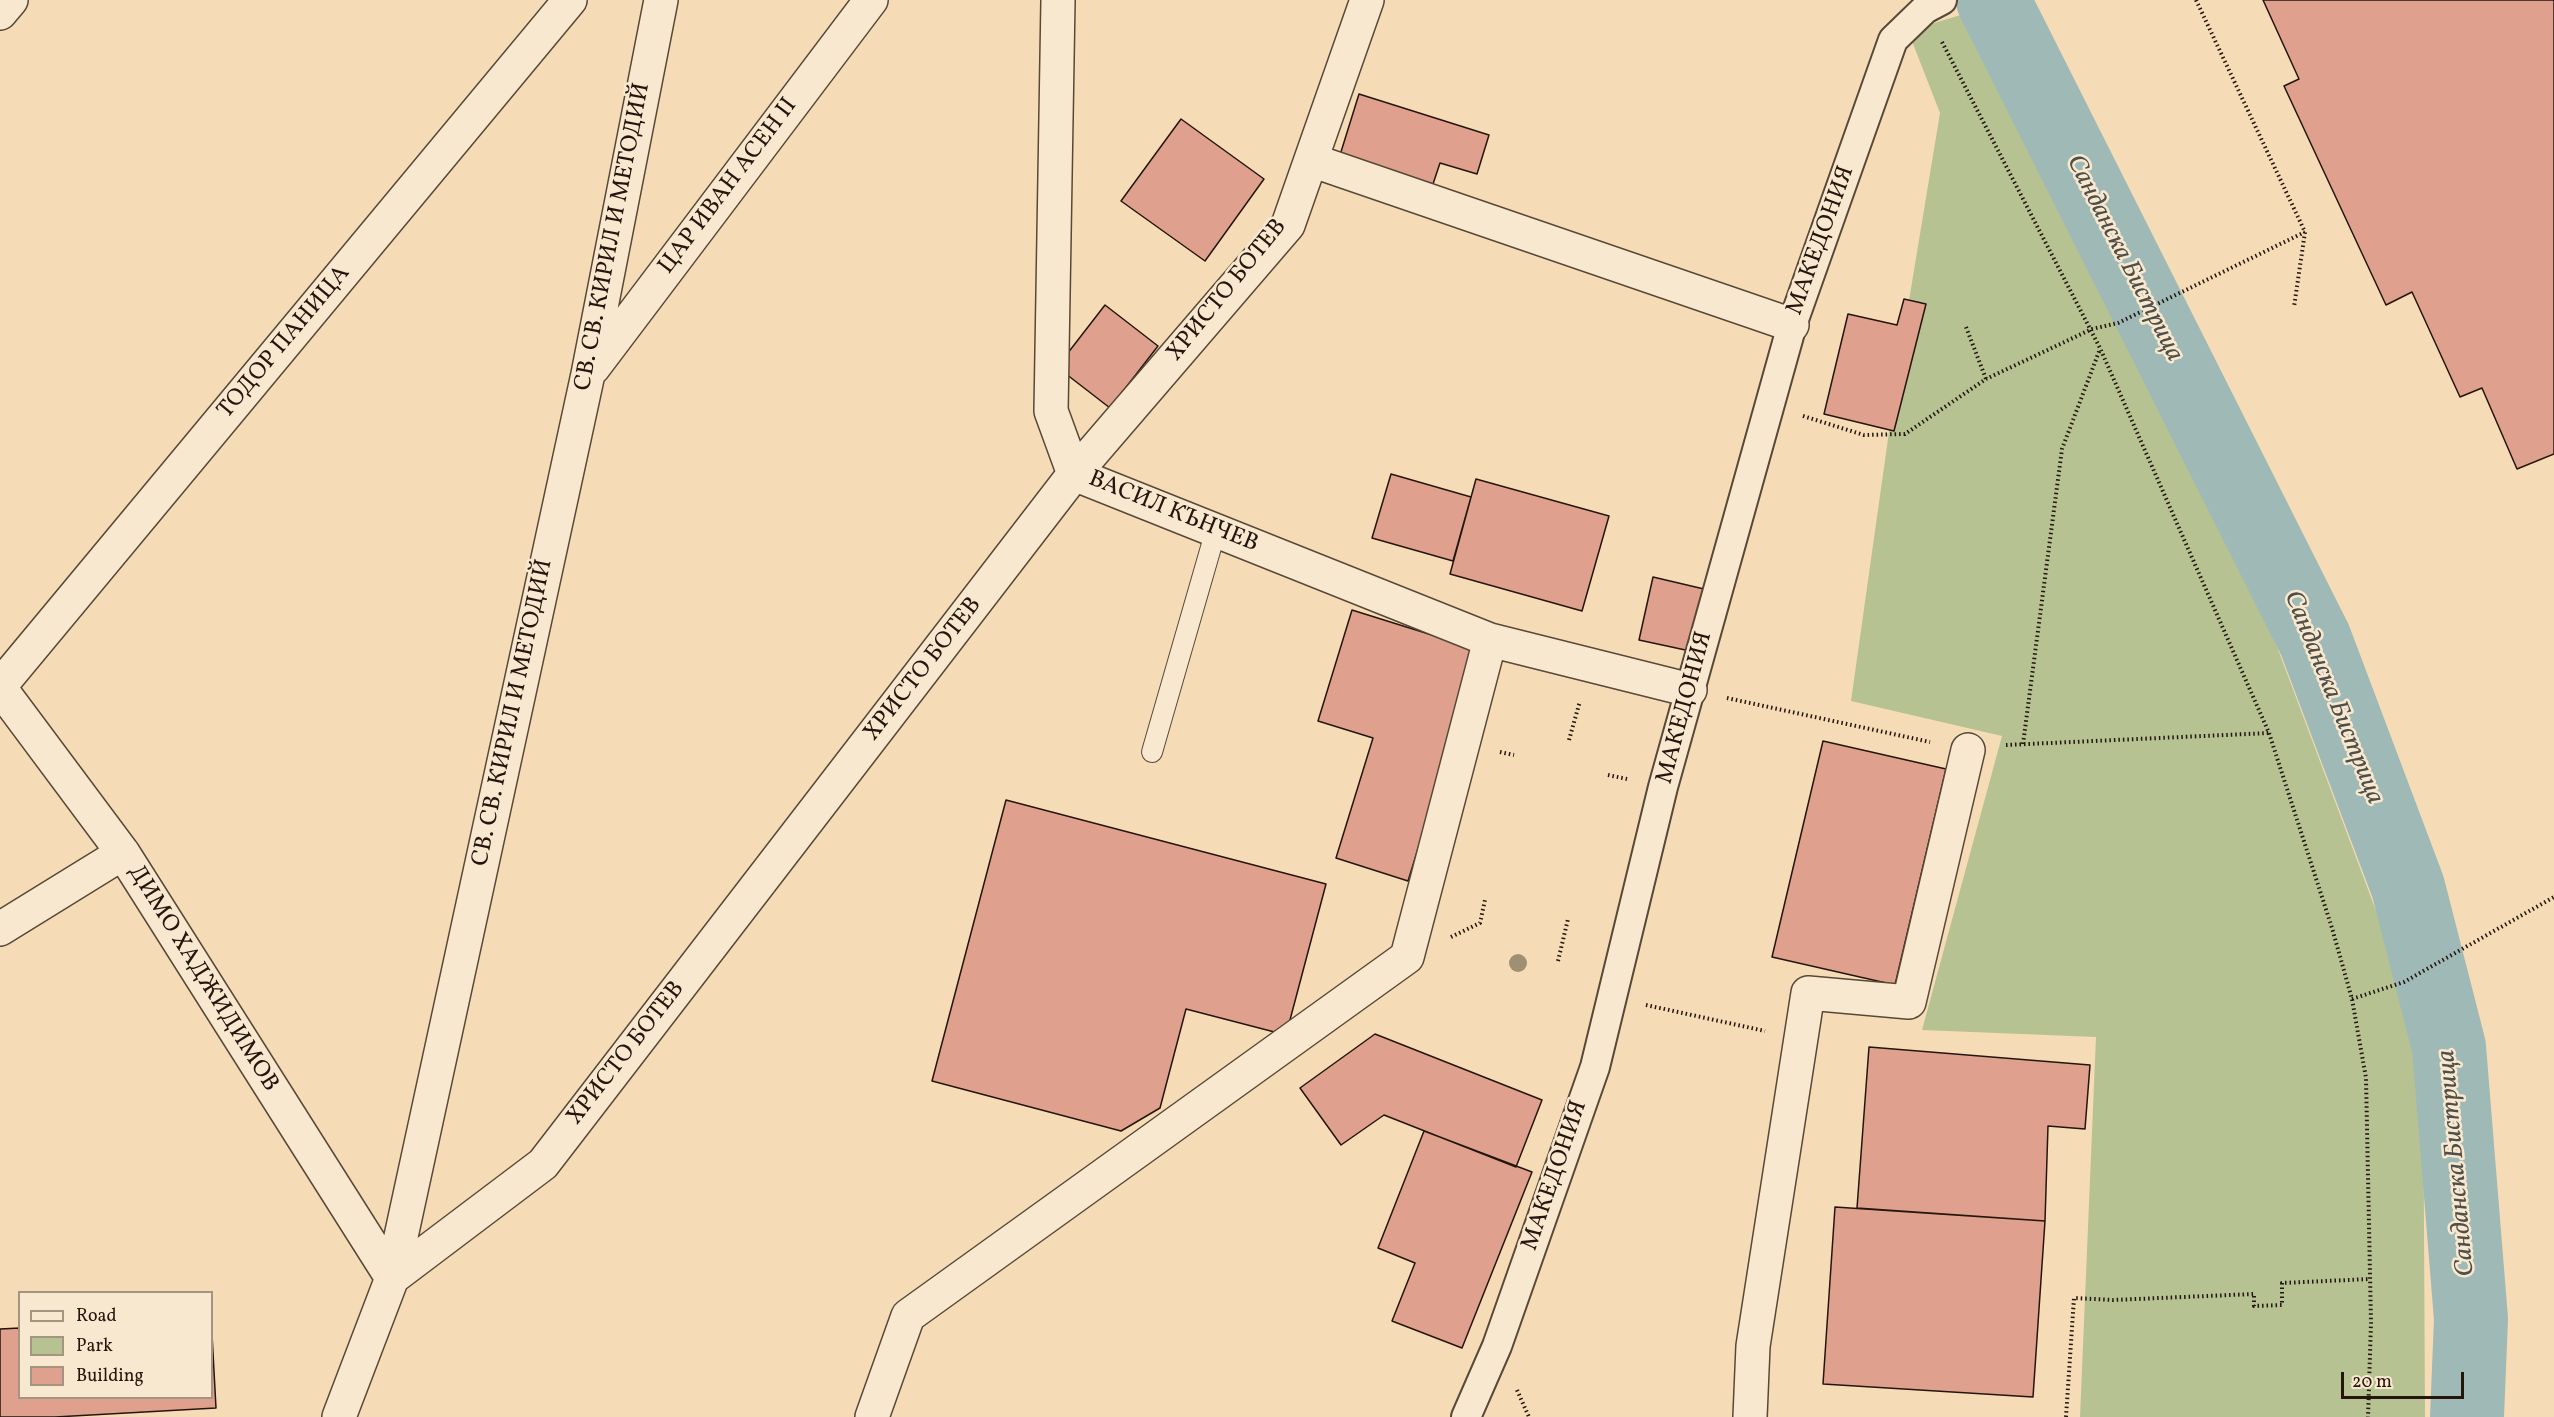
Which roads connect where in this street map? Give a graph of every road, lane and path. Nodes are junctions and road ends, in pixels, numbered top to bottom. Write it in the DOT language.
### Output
graph roads {
  1 [pos="11,0"];
  2 [pos="570,0"];
  3 [pos="661,0"];
  4 [pos="871,0"];
  5 [pos="1058,0"];
  6 [pos="1367,0"];
  7 [pos="2196,0"];
  8 [pos="1933,4"];
  9 [pos="0,13"];
  10 [pos="1311,160"];
  11 [pos="2305,232"];
  12 [pos="2294,307"];
  13 [pos="1792,325"];
  14 [pos="1966,327"];
  15 [pos="2092,329"];
  16 [pos="2100,348"];
  17 [pos="588,374"];
  18 [pos="1986,379"];
  19 [pos="1770,406"];
  20 [pos="1074,474"];
  21 [pos="1216,530"];
  22 [pos="1490,640"];
  23 [pos="0,687"];
  24 [pos="1690,690"];
  25 [pos="2024,744"];
  26 [pos="1968,750"];
  27 [pos="1152,752"];
  28 [pos="123,853"];
  29 [pos="2554,897"];
  30 [pos="1568,919"];
  31 [pos="0,929"];
  32 [pos="1558,962"];
  33 [pos="1612,998"];
  34 [pos="2352,999"];
  35 [pos="1801,1039"];
  36 [pos="392,1278"];
  37 [pos="2370,1279"];
  38 [pos="339,1417"];
  39 [pos="872,1417"];
  40 [pos="1466,1417"];
  41 [pos="1750,1417"];
  42 [pos="2066,1417"];
  43 [pos="2368,1417"];
  1 -- 9 [label="street"];
  2 -- 23 [label="street, ТОДОР ПАНИЦА"];
  3 -- 17 [label="street, СВ. СВ. КИРИЛ И МЕТОДИЙ"];
  4 -- 17 [label="street, ЦАР ИВАН АСЕН II"];
  5 -- 20 [label="street, ВАСИЛ КЪНЧЕВ"];
  6 -- 10 [label="street, ХРИСТО БОТЕВ"];
  7 -- 11 [label="path"];
  8 -- 13 [label="street, МАКЕДОНИЯ"];
  8 -- 15 [label="path"];
  10 -- 13 [label="street"];
  10 -- 20 [label="street, ХРИСТО БОТЕВ"];
  11 -- 12 [label="path"];
  11 -- 15 [label="path"];
  13 -- 19 [label="street, МАКЕДОНИЯ"];
  14 -- 18 [label="path"];
  15 -- 16 [label="path"];
  15 -- 18 [label="path"];
  16 -- 25 [label="path"];
  16 -- 34 [label="path"];
  17 -- 36 [label="street, СВ. СВ. КИРИЛ И МЕТОДИЙ"];
  18 -- 19 [label="path"];
  19 -- 24 [label="street, МАКЕДОНИЯ"];
  20 -- 21 [label="street, ВАСИЛ КЪНЧЕВ"];
  20 -- 36 [label="street, ХРИСТО БОТЕВ"];
  21 -- 22 [label="street, ВАСИЛ КЪНЧЕВ"];
  21 -- 27 [label="lane"];
  22 -- 24 [label="street, ВАСИЛ КЪНЧЕВ"];
  22 -- 39 [label="street"];
  23 -- 28 [label="street, ДИМО ХАДЖИДИМОВ"];
  24 -- 33 [label="street, МАКЕДОНИЯ"];
  26 -- 35 [label="street"];
  28 -- 31 [label="street"];
  28 -- 36 [label="street, ДИМО ХАДЖИДИМОВ"];
  29 -- 34 [label="path"];
  30 -- 32 [label="path"];
  33 -- 35 [label="path"];
  33 -- 40 [label="street, МАКЕДОНИЯ"];
  34 -- 37 [label="path"];
  35 -- 41 [label="street"];
  36 -- 38 [label="street, СВ. СВ. КИРИЛ И МЕТОДИЙ"];
  37 -- 42 [label="path"];
  37 -- 43 [label="path"];
}
